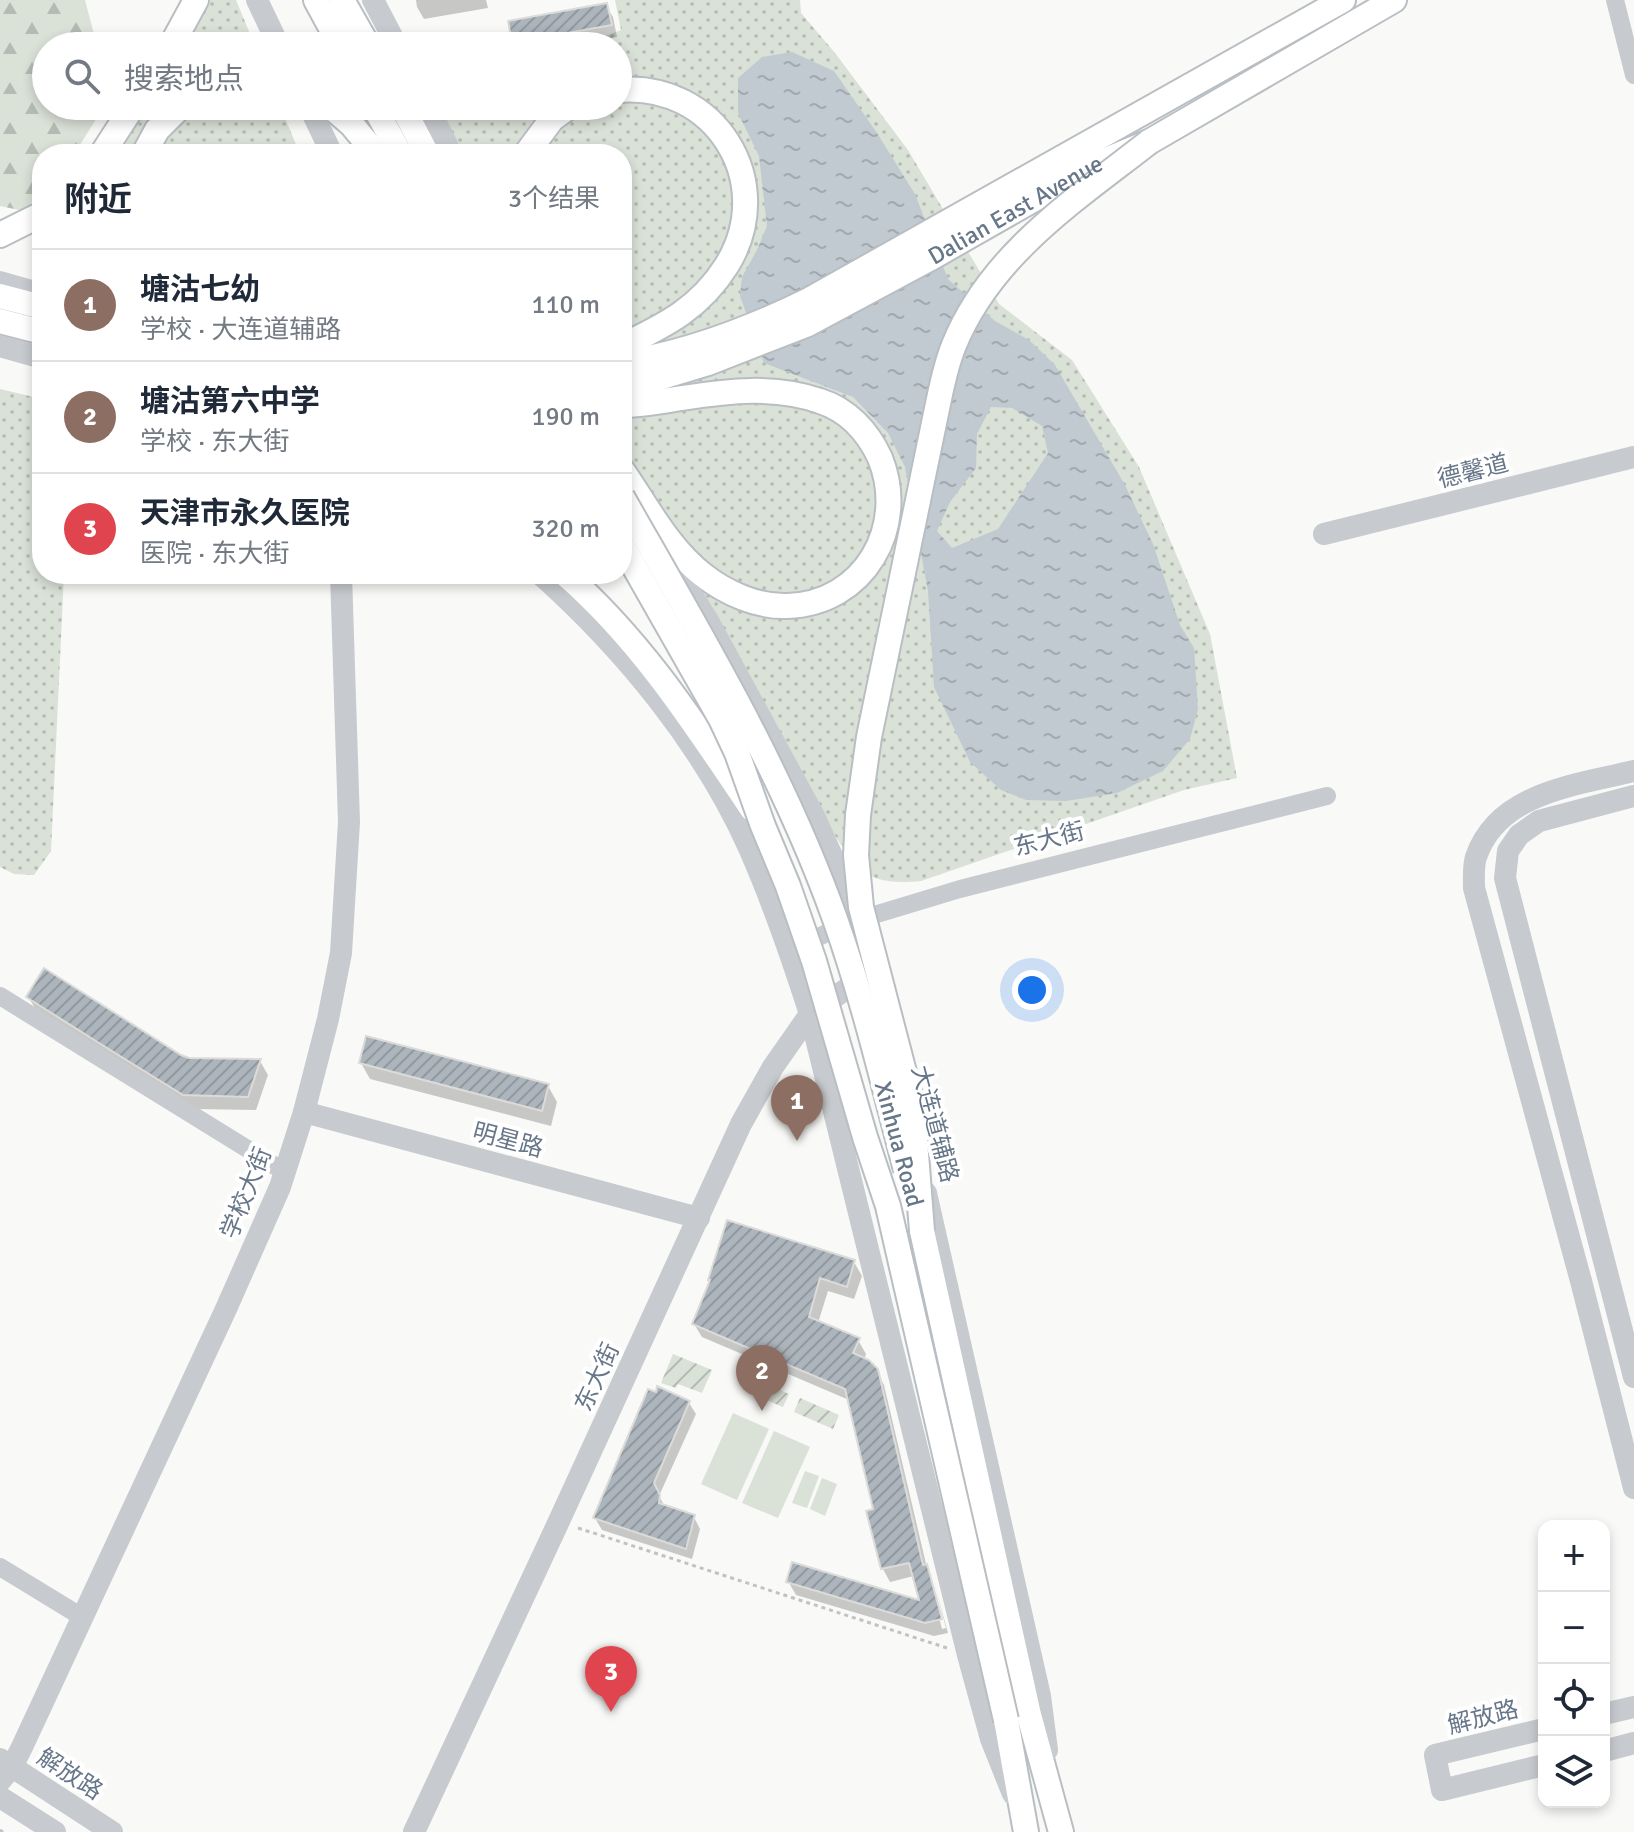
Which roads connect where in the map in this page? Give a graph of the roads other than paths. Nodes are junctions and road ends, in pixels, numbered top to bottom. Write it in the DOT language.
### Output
graph roads {
  1 [pos="196,0"];
  2 [pos="257,0"];
  3 [pos="316,0"];
  4 [pos="342,0"];
  5 [pos="373,0"];
  6 [pos="1343,0"];
  7 [pos="1394,0"];
  8 [pos="1615,0"];
  9 [pos="179,32"];
  10 [pos="272,32"];
  11 [pos="333,32"];
  12 [pos="360,32"];
  13 [pos="390,32"];
  14 [pos="1634,75"];
  15 [pos="632,89"];
  16 [pos="124,120"];
  17 [pos="167,120"];
  18 [pos="316,120"];
  19 [pos="346,120"];
  20 [pos="382,120"];
  21 [pos="409,120"];
  22 [pos="435,120"];
  23 [pos="551,120"];
  24 [pos="1149,142"];
  25 [pos="108,144"];
  26 [pos="149,144"];
  27 [pos="327,144"];
  28 [pos="368,144"];
  29 [pos="395,144"];
  30 [pos="422,144"];
  31 [pos="447,144"];
  32 [pos="533,144"];
  33 [pos="32,219"];
  34 [pos="0,235"];
  35 [pos="0,282"];
  36 [pos="32,291"];
  37 [pos="0,296"];
  38 [pos="32,304"];
  39 [pos="0,321"];
  40 [pos="32,329"];
  41 [pos="632,341"];
  42 [pos="0,346"];
  43 [pos="32,355"];
  44 [pos="632,361"];
  45 [pos="632,386"];
  46 [pos="632,404"];
  47 [pos="1634,457"];
  48 [pos="632,485"];
  49 [pos="632,515"];
  50 [pos="632,517"];
  51 [pos="1324,534"];
  52 [pos="632,563"];
  53 [pos="341,584"];
  54 [pos="551,584"];
  55 [pos="575,584"];
  56 [pos="1634,771"];
  57 [pos="1327,796"];
  58 [pos="1634,796"];
  59 [pos="763,826"];
  60 [pos="854,921"];
  61 [pos="790,950"];
  62 [pos="868,974"];
  63 [pos="0,996"];
  64 [pos="810,1014"];
  65 [pos="304,1112"];
  66 [pos="287,1166"];
  67 [pos="699,1218"];
  68 [pos="922,1231"];
  69 [pos="1634,1377"];
  70 [pos="1634,1488"];
  71 [pos="0,1567"];
  72 [pos="82,1617"];
  73 [pos="1634,1707"];
  74 [pos="1610,1713"];
  75 [pos="1018,1718"];
  76 [pos="1538,1730"];
  77 [pos="1634,1743"];
  78 [pos="1610,1749"];
  79 [pos="1538,1766"];
  80 [pos="4,1769"];
  81 [pos="0,1797"];
  82 [pos="1058,1821"];
  83 [pos="1024,1824"];
  84 [pos="55,1832"];
  85 [pos="112,1832"];
  86 [pos="414,1832"];
  1 -- 9 [label="main road"];
  2 -- 10 [label="street"];
  3 -- 11 [label="main road"];
  4 -- 12 [label="main road"];
  5 -- 13 [label="street"];
  6 -- 44 [label="main road, Dalian East Avenue"];
  7 -- 24 [label="main road, Dalian East Avenue"];
  8 -- 14 [label="street"];
  15 -- 41 [label="main road"];
  16 -- 25 [label="main road"];
  17 -- 26 [label="main road"];
  18 -- 27 [label="street"];
  19 -- 28 [label="main road"];
  20 -- 29 [label="main road"];
  21 -- 30 [label="main road"];
  22 -- 31 [label="street"];
  23 -- 32 [label="main road"];
  24 -- 45 [label="main road, Dalian East Avenue, bridge"];
  24 -- 68 [label="main road, bridge"];
  33 -- 34 [label="main road"];
  35 -- 36 [label="street"];
  37 -- 38 [label="main road"];
  39 -- 40 [label="main road"];
  42 -- 43 [label="street"];
  46 -- 48 [label="main road"];
  47 -- 51 [label="street, 德馨道"];
  49 -- 68 [label="main road, Xinhua Road, bridge"];
  50 -- 60 [label="street, 大连道辅路"];
  52 -- 59 [label="main road, Xinhua Road, bridge"];
  53 -- 65 [label="street, 学校大街"];
  54 -- 61 [label="street"];
  55 -- 59 [label="main road, bridge"];
  56 -- 70 [label="street"];
  57 -- 60 [label="street, 东大街"];
  58 -- 69 [label="street"];
  59 -- 75 [label="main road, Xinhua Road, bridge"];
  60 -- 61 [label="street, 东大街"];
  60 -- 62 [label="street, 大连道辅路"];
  61 -- 64 [label="street"];
  62 -- 64 [label="street, 东大街"];
  62 -- 82 [label="street, 大连道辅路"];
  63 -- 66 [label="street"];
  64 -- 67 [label="street, 东大街"];
  64 -- 83 [label="street"];
  65 -- 66 [label="street, 学校大街"];
  65 -- 67 [label="street, 明星路"];
  66 -- 72 [label="street, 学校大街"];
  67 -- 86 [label="street, 东大街"];
  68 -- 75 [label="main road, Xinhua Road"];
  71 -- 72 [label="street"];
  72 -- 80 [label="street, 学校大街"];
  73 -- 74 [label="street"];
  75 -- 82 [label="main road, Xinhua Road"];
  75 -- 83 [label="main road, Xinhua Road"];
  76 -- 79 [label="street, 解放路"];
  77 -- 78 [label="street"];
  80 -- 85 [label="street, 解放路"];
  81 -- 84 [label="street"];
}
